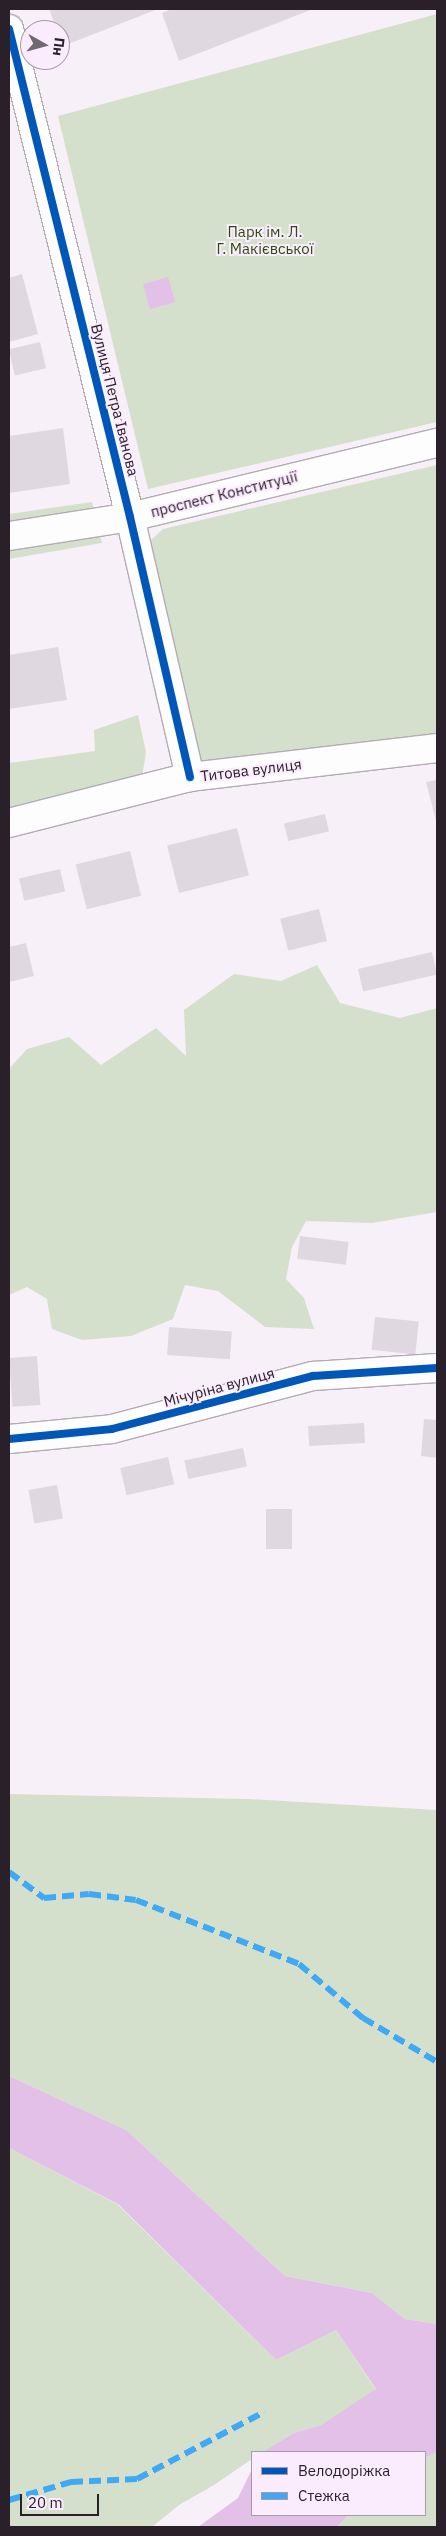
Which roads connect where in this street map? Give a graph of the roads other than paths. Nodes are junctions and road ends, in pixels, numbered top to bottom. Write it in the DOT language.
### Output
graph roads {
  1 [pos="9,30"];
  2 [pos="437,443"];
  3 [pos="130,517"];
  4 [pos="9,536"];
  5 [pos="437,748"];
  6 [pos="190,778"];
  7 [pos="9,823"];
  8 [pos="437,1368"];
  9 [pos="9,1440"];
  1 -- 3 [label="street, Вулиця Петра Іванова"];
  2 -- 3 [label="street, проспект Конституції"];
  3 -- 4 [label="street, проспект Конституції"];
  3 -- 6 [label="street, Вулиця Петра Іванова"];
  5 -- 6 [label="street, Титова вулиця"];
  6 -- 7 [label="street, Титова вулиця"];
  8 -- 9 [label="street, Мічуріна вулиця"];
}
